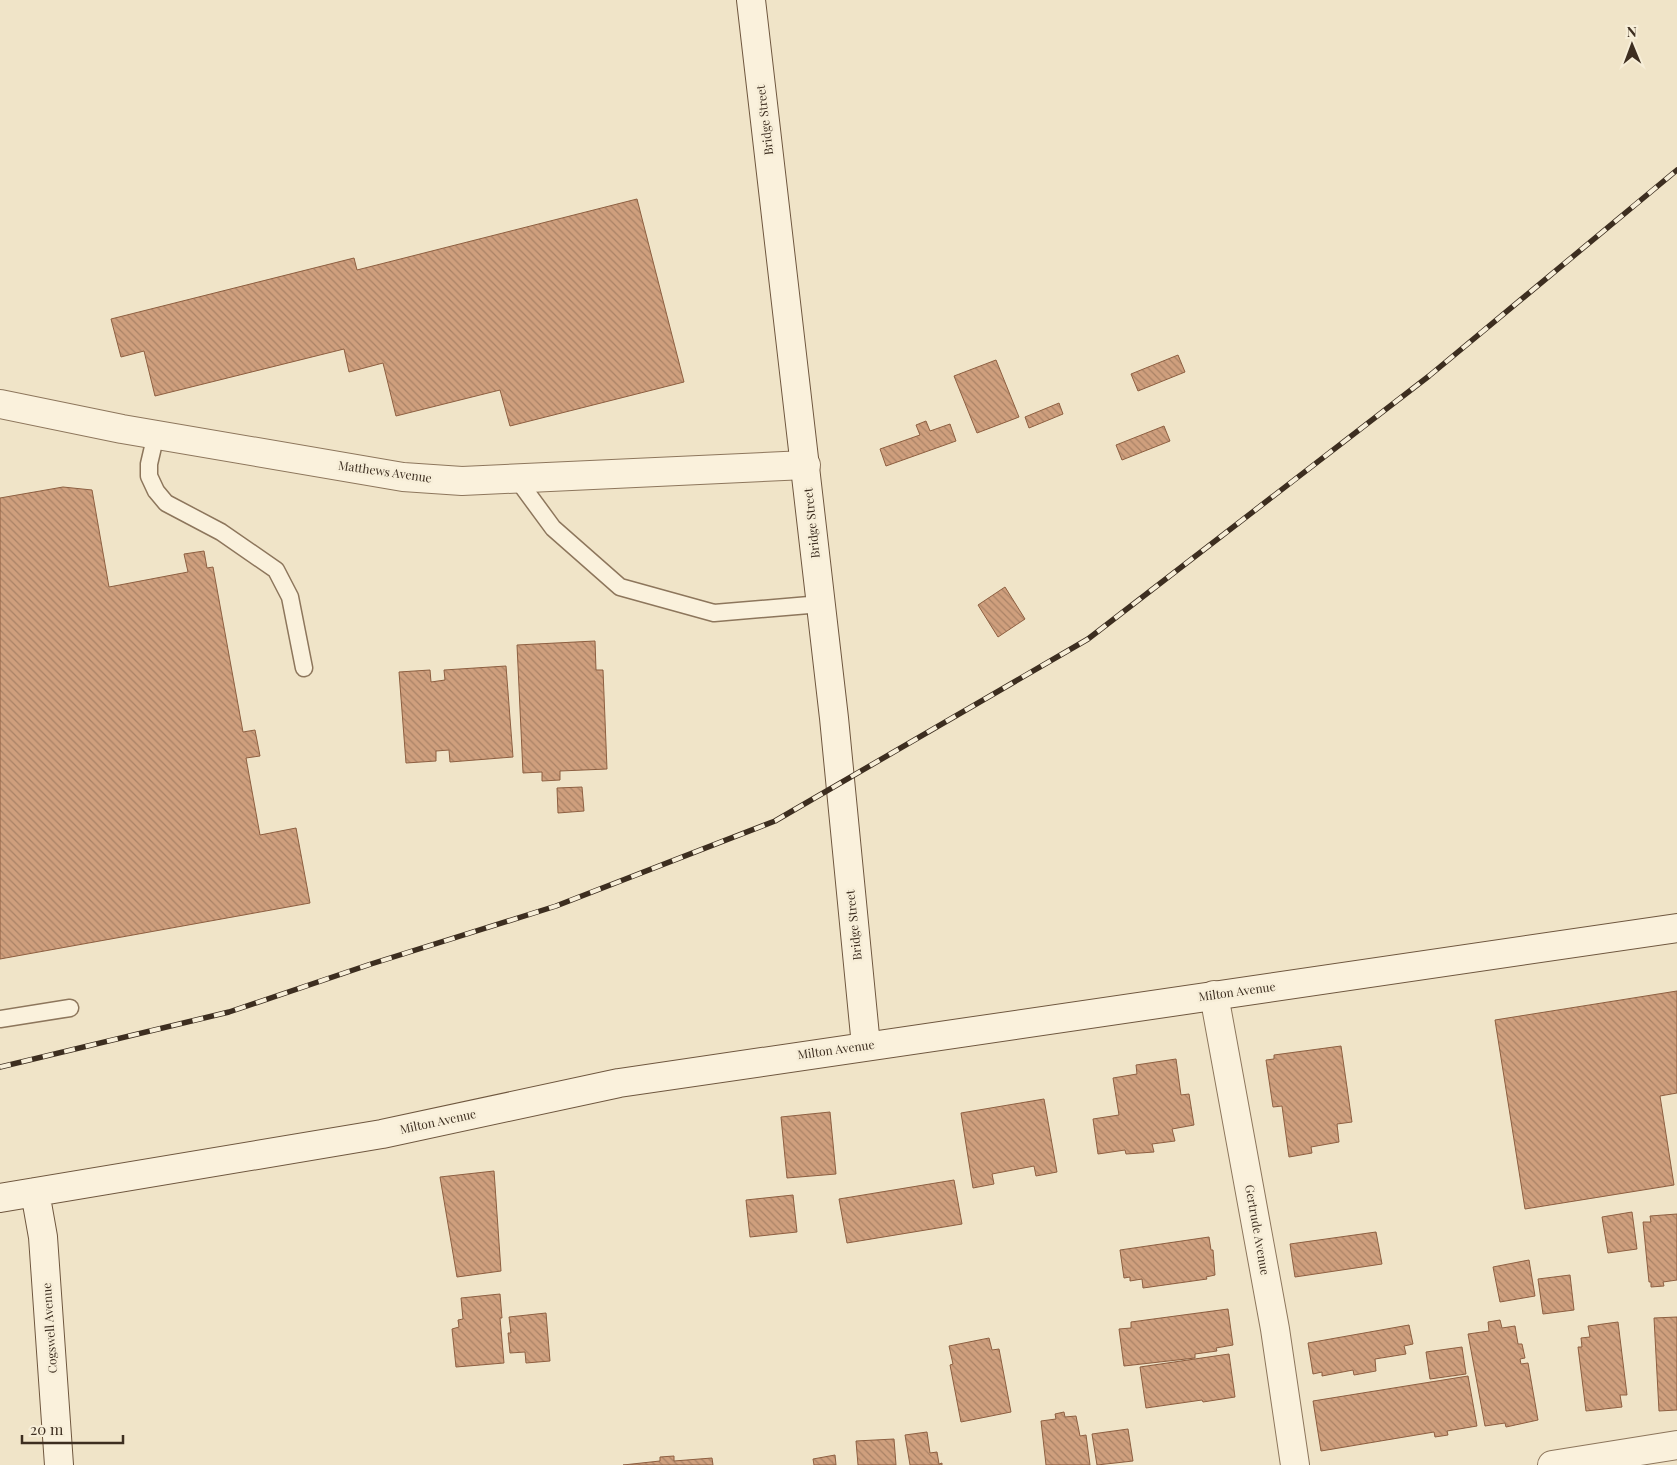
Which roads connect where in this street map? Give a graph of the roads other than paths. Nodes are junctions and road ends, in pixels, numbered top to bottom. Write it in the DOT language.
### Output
graph roads {
  1 [pos="751,0"];
  2 [pos="0,404"];
  3 [pos="156,434"];
  4 [pos="806,465"];
  5 [pos="517,479"];
  6 [pos="822,604"];
  7 [pos="304,668"];
  8 [pos="1677,928"];
  9 [pos="1214,995"];
  10 [pos="70,1008"];
  11 [pos="0,1019"];
  12 [pos="866,1046"];
  13 [pos="35,1192"];
  14 [pos="0,1198"];
  15 [pos="1677,1445"];
  16 [pos="59,1465"];
  17 [pos="1295,1465"];
  18 [pos="1552,1465"];
  1 -- 4 [label="main road, Bridge Street"];
  2 -- 3 [label="main road, Matthews Avenue"];
  3 -- 5 [label="main road, Matthews Avenue"];
  3 -- 7 [label="lane"];
  4 -- 5 [label="main road, Matthews Avenue"];
  4 -- 6 [label="main road, Bridge Street"];
  5 -- 6 [label="lane"];
  6 -- 12 [label="main road, Bridge Street"];
  8 -- 9 [label="main road, Milton Avenue"];
  9 -- 12 [label="main road, Milton Avenue"];
  9 -- 17 [label="main road, Gertrude Avenue"];
  10 -- 11 [label="lane"];
  12 -- 13 [label="main road, Milton Avenue"];
  13 -- 14 [label="main road, Milton Avenue"];
  13 -- 16 [label="main road, Cogswell Avenue"];
  15 -- 18 [label="main road"];
}
